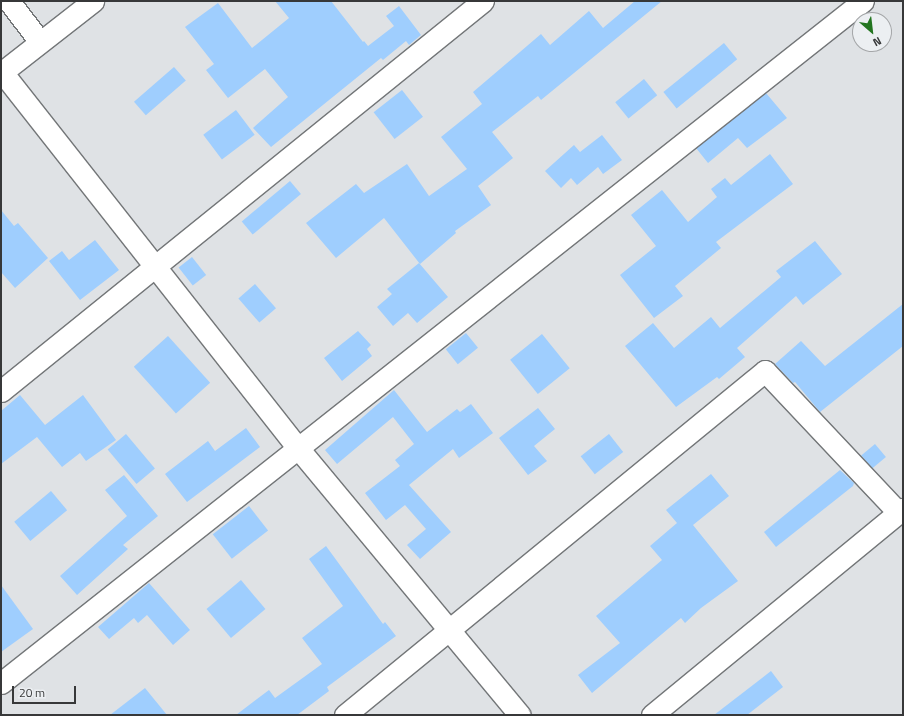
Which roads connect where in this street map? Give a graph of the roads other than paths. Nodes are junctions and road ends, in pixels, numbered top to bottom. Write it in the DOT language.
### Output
graph roads {
  1 [pos="9,1"];
  2 [pos="93,1"];
  3 [pos="483,1"];
  4 [pos="863,1"];
  5 [pos="40,42"];
  6 [pos="2,73"];
  7 [pos="154,268"];
  8 [pos="1,391"];
  9 [pos="298,448"];
  10 [pos="901,511"];
  11 [pos="450,631"];
  12 [pos="1,683"];
  13 [pos="344,715"];
  14 [pos="520,715"];
  15 [pos="652,715"];
  1 -- 5 [label="street"];
  2 -- 5 [label="street"];
  3 -- 7 [label="street"];
  4 -- 9 [label="street"];
  5 -- 6 [label="street"];
  6 -- 7 [label="street"];
  7 -- 8 [label="street"];
  7 -- 9 [label="street"];
  9 -- 11 [label="street"];
  9 -- 12 [label="street"];
  10 -- 11 [label="street"];
  10 -- 15 [label="street"];
  11 -- 13 [label="street"];
  11 -- 14 [label="street"];
}
